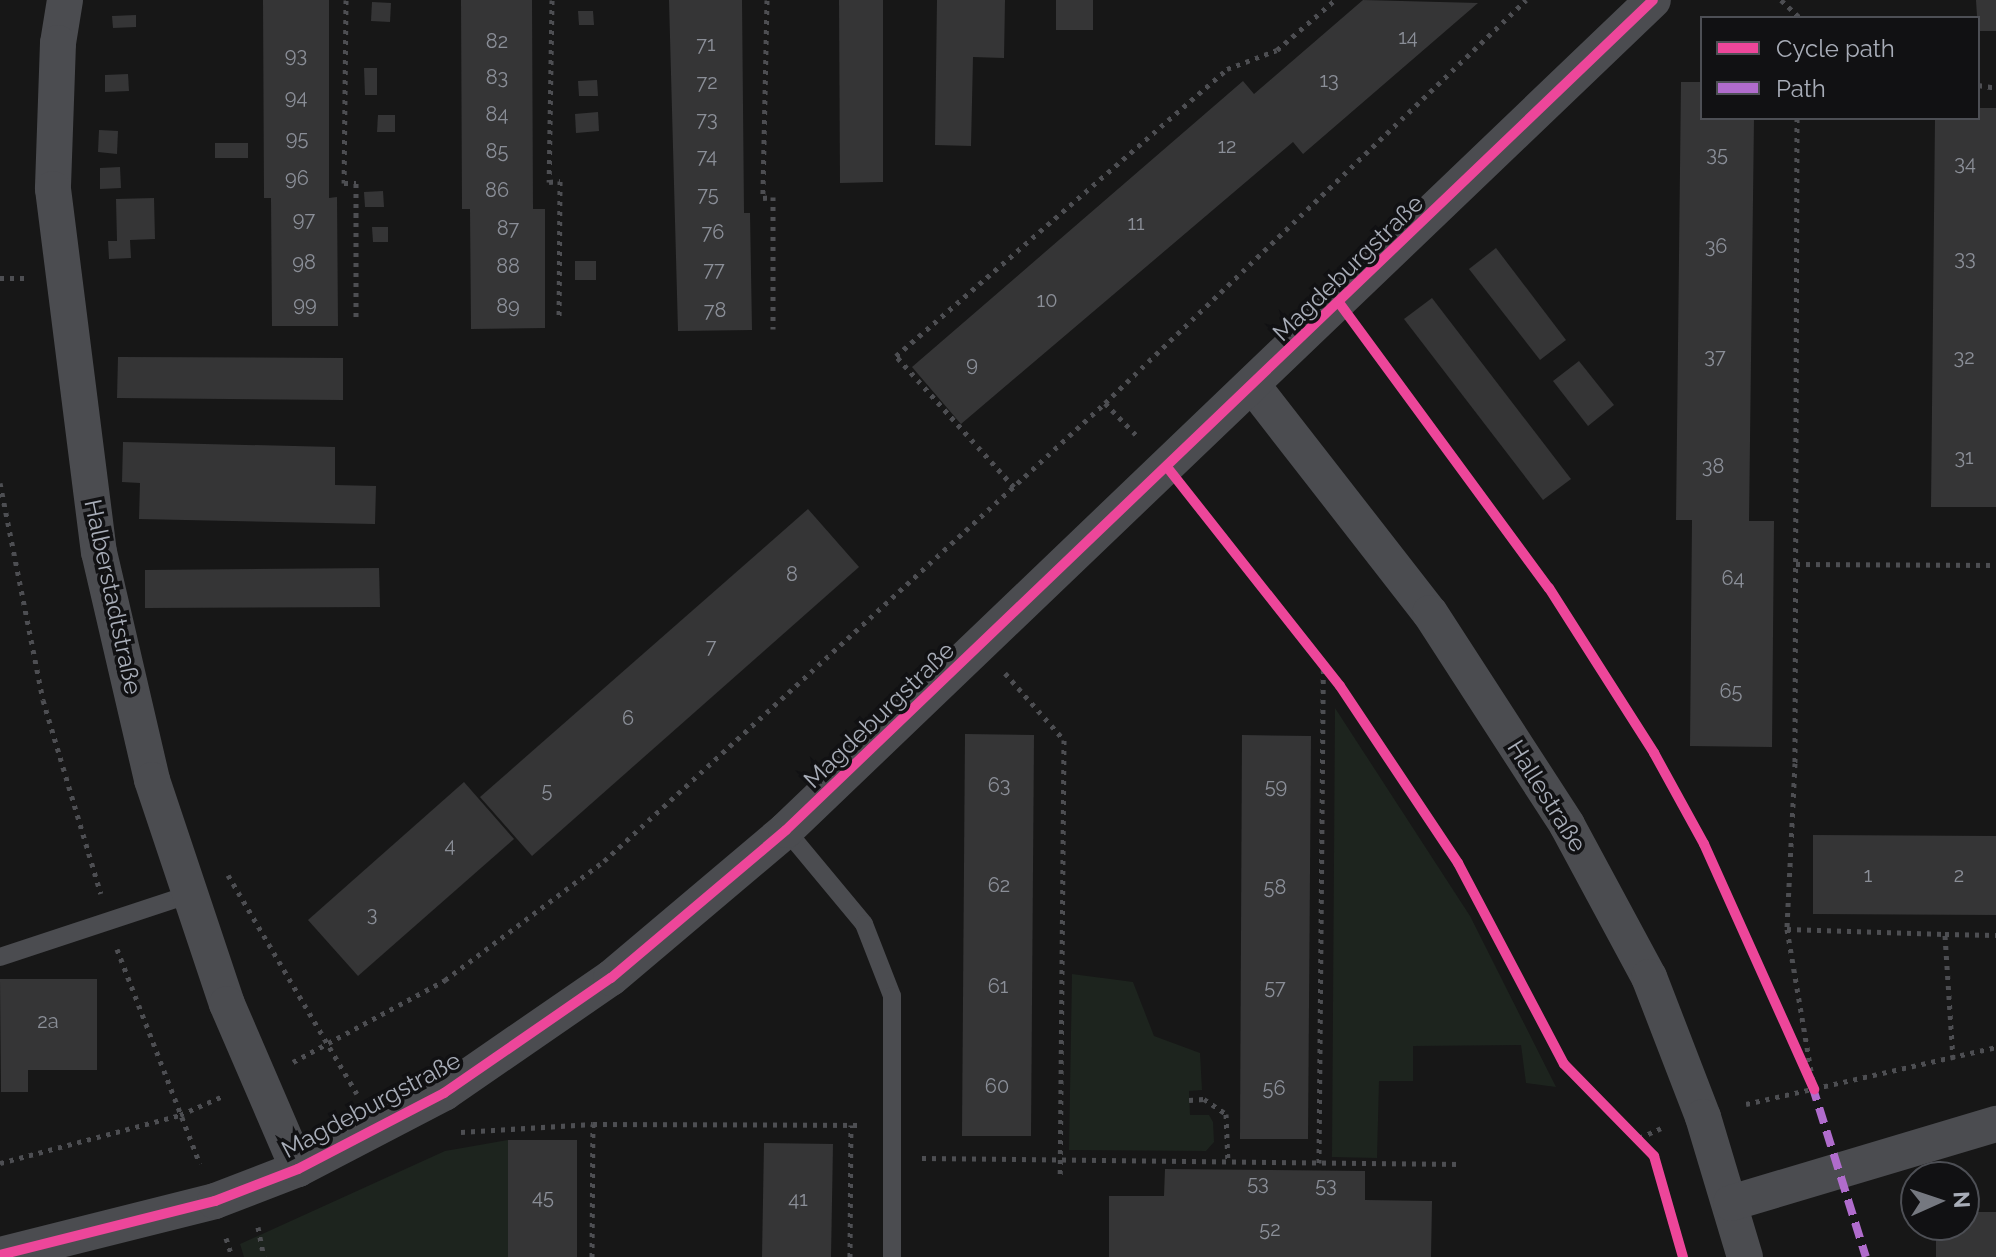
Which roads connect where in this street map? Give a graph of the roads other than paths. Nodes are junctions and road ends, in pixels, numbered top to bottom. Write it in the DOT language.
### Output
graph roads {
  1 [pos="65,0"];
  2 [pos="1652,0"];
  3 [pos="1253,386"];
  4 [pos="786,830"];
  5 [pos="190,894"];
  6 [pos="0,957"];
  7 [pos="1996,1124"];
  8 [pos="298,1169"];
  9 [pos="1731,1203"];
  10 [pos="0,1255"];
  11 [pos="892,1257"];
  12 [pos="1745,1257"];
  1 -- 5 [label="street, Halberstadtstraße"];
  2 -- 3 [label="street, Magdeburgstraße"];
  3 -- 4 [label="street, Magdeburgstraße"];
  3 -- 9 [label="street, Hallestraße"];
  4 -- 8 [label="street, Magdeburgstraße"];
  4 -- 11 [label="lane"];
  5 -- 6 [label="lane"];
  5 -- 8 [label="street, Halberstadtstraße"];
  7 -- 9 [label="street"];
  8 -- 10 [label="street, Magdeburgstraße"];
  9 -- 12 [label="street, Hallestraße"];
}
